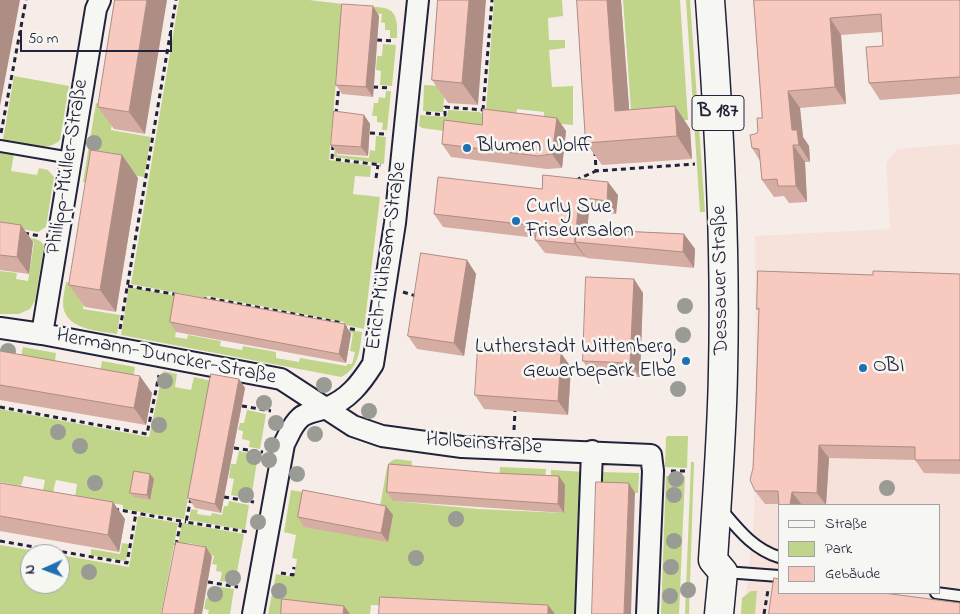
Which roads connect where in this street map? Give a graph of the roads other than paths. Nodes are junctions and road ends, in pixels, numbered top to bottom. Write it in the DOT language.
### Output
graph roads {
  1 [pos="100,0"];
  2 [pos="418,0"];
  3 [pos="710,0"];
  4 [pos="0,146"];
  5 [pos="71,158"];
  6 [pos="0,328"];
  7 [pos="42,334"];
  8 [pos="324,409"];
  9 [pos="592,451"];
  10 [pos="716,504"];
  11 [pos="778,557"];
  12 [pos="718,566"];
  13 [pos="774,576"];
  14 [pos="940,594"];
  15 [pos="960,596"];
  16 [pos="253,614"];
  17 [pos="586,614"];
  18 [pos="648,614"];
  19 [pos="700,614"];
  20 [pos="719,614"];
  1 -- 5 [label="street, Philipp-Müller-Straße"];
  2 -- 8 [label="street, Erich-Mühsam-Straße"];
  3 -- 10 [label="main road, Dessauer Straße / B 187"];
  4 -- 5 [label="lane"];
  5 -- 7 [label="street, Philipp-Müller-Straße"];
  6 -- 7 [label="street, Hermann-Duncker-Straße"];
  7 -- 8 [label="street, Hermann-Duncker-Straße"];
  8 -- 9 [label="street, Holbeinstraße"];
  8 -- 16 [label="street, Erich-Mühsam-Straße"];
  9 -- 17 [label="street"];
  9 -- 18 [label="street, Holbeinstraße"];
  10 -- 11 [label="lane"];
  10 -- 12 [label="main road, Dessauer Straße / B 187"];
  12 -- 13 [label="lane"];
  12 -- 19 [label="main road, Dessauer Straße / B 187"];
  12 -- 20 [label="main road, Dessauer Straße / B 187"];
  14 -- 15 [label="lane"];
}
